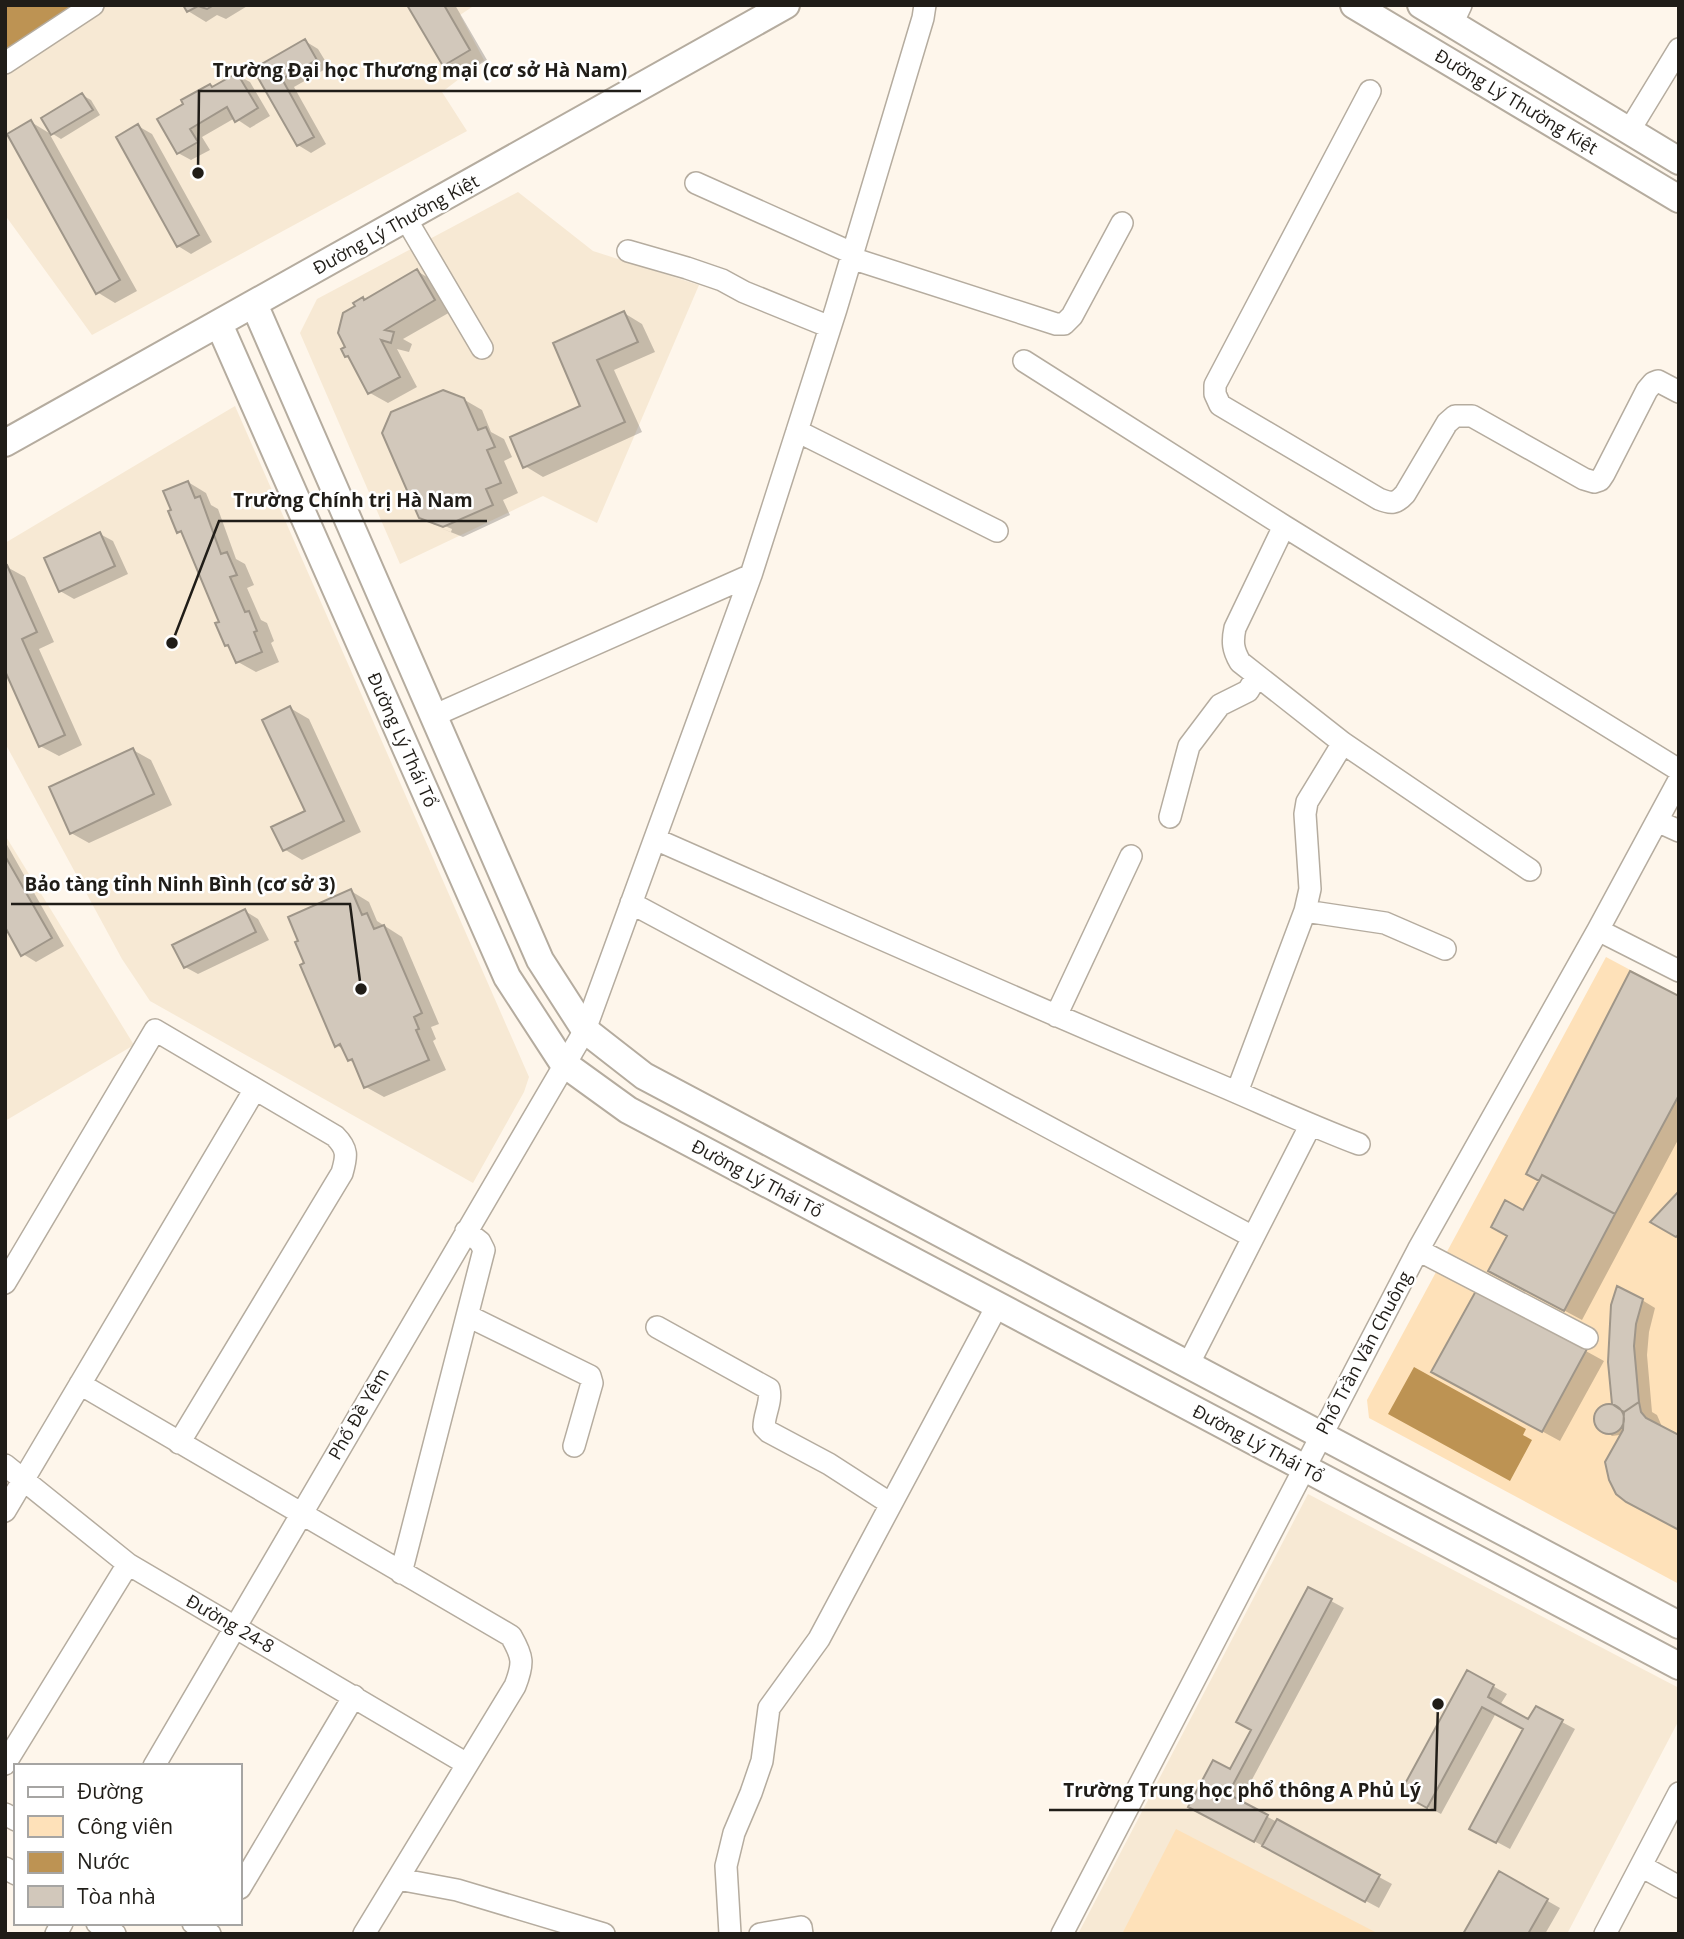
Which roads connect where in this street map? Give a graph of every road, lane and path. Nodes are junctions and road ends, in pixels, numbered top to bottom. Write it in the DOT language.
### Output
graph roads {
  1 [pos="93,5"];
  2 [pos="786,5"];
  3 [pos="925,5"];
  4 [pos="1354,5"];
  5 [pos="1421,5"];
  6 [pos="1456,15"];
  7 [pos="1679,49"];
  8 [pos="5,63"];
  9 [pos="1370,91"];
  10 [pos="1629,131"];
  11 [pos="1679,161"];
  12 [pos="696,183"];
  13 [pos="1679,199"];
  14 [pos="406,219"];
  15 [pos="1122,223"];
  16 [pos="628,251"];
  17 [pos="852,255"];
  18 [pos="254,304"];
  19 [pos="219,324"];
  20 [pos="830,327"];
  21 [pos="482,348"];
  22 [pos="1024,361"];
  23 [pos="1679,392"];
  24 [pos="797,431"];
  25 [pos="5,443"];
  26 [pos="1284,526"];
  27 [pos="997,531"];
  28 [pos="751,575"];
  29 [pos="1257,676"];
  30 [pos="433,716"];
  31 [pos="1343,743"];
  32 [pos="1679,770"];
  33 [pos="1679,780"];
  34 [pos="1170,817"];
  35 [pos="1657,821"];
  36 [pos="1679,831"];
  37 [pos="655,839"];
  38 [pos="1131,856"];
  39 [pos="1530,870"];
  40 [pos="631,903"];
  41 [pos="1304,911"];
  42 [pos="1598,930"];
  43 [pos="1445,949"];
  44 [pos="1679,971"];
  45 [pos="1056,1016"];
  46 [pos="585,1030"];
  47 [pos="563,1063"];
  48 [pos="255,1089"];
  49 [pos="1237,1092"];
  50 [pos="1310,1126"];
  51 [pos="1359,1144"];
  52 [pos="466,1231"];
  53 [pos="1253,1237"];
  54 [pos="1418,1250"];
  55 [pos="5,1283"];
  56 [pos="997,1306"];
  57 [pos="468,1316"];
  58 [pos="657,1327"];
  59 [pos="1587,1338"];
  60 [pos="1188,1365"];
  61 [pos="80,1384"];
  62 [pos="1321,1435"];
  63 [pos="179,1443"];
  64 [pos="574,1446"];
  65 [pos="5,1465"];
  66 [pos="1303,1467"];
  67 [pos="23,1480"];
  68 [pos="891,1504"];
  69 [pos="5,1511"];
  70 [pos="301,1515"];
  71 [pos="128,1564"];
  72 [pos="401,1573"];
  73 [pos="1679,1625"];
  74 [pos="234,1627"];
  75 [pos="1679,1666"];
  76 [pos="354,1696"];
  77 [pos="5,1764"];
  78 [pos="155,1764"];
  79 [pos="467,1764"];
  80 [pos="1679,1793"];
  81 [pos="1641,1866"];
  82 [pos="398,1879"];
  83 [pos="242,1885"];
  84 [pos="1679,1886"];
  85 [pos="195,1925"];
  86 [pos="211,1934"];
  87 [pos="365,1934"];
  88 [pos="604,1934"];
  89 [pos="730,1934"];
  90 [pos="760,1934"];
  91 [pos="802,1934"];
  92 [pos="1062,1934"];
  93 [pos="1605,1934"];
  1 -- 8 [label="street"];
  2 -- 14 [label="main road, Đường Lý Thường Kiệt"];
  3 -- 17 [label="street, Phố Đề Yêm"];
  4 -- 13 [label="main road, Đường Lý Thường Kiệt"];
  5 -- 6 [label="main road, Đường Lý Thường Kiệt"];
  6 -- 10 [label="main road, Đường Lý Thường Kiệt"];
  7 -- 10 [label="street"];
  9 -- 23 [label="street"];
  10 -- 11 [label="main road, Đường Lý Thường Kiệt"];
  12 -- 17 [label="street"];
  14 -- 18 [label="main road, Đường Lý Thường Kiệt"];
  14 -- 21 [label="street"];
  15 -- 17 [label="street"];
  16 -- 20 [label="street"];
  17 -- 20 [label="street, Phố Đề Yêm"];
  18 -- 19 [label="main road, Đường Lý Thường Kiệt"];
  18 -- 30 [label="main road, Đường Lý Thái Tổ"];
  19 -- 25 [label="main road, Đường Lý Thường Kiệt"];
  19 -- 47 [label="main road, Đường Lý Thái Tổ"];
  20 -- 24 [label="street, Phố Đề Yêm"];
  22 -- 26 [label="street"];
  24 -- 27 [label="street"];
  24 -- 28 [label="street, Phố Đề Yêm"];
  26 -- 29 [label="street"];
  26 -- 32 [label="street"];
  28 -- 30 [label="street"];
  28 -- 37 [label="street, Phố Đề Yêm"];
  29 -- 31 [label="street"];
  29 -- 34 [label="street"];
  30 -- 46 [label="main road, Đường Lý Thái Tổ"];
  31 -- 39 [label="street"];
  31 -- 41 [label="street"];
  33 -- 35 [label="street, Phố Trần Văn Chuông"];
  35 -- 36 [label="street"];
  35 -- 42 [label="street, Phố Trần Văn Chuông"];
  37 -- 40 [label="street, Phố Đề Yêm"];
  37 -- 45 [label="street"];
  38 -- 45 [label="street"];
  40 -- 46 [label="street, Phố Đề Yêm"];
  40 -- 53 [label="street"];
  41 -- 43 [label="street"];
  41 -- 49 [label="street"];
  42 -- 44 [label="street"];
  42 -- 54 [label="street, Phố Trần Văn Chuông"];
  45 -- 49 [label="street"];
  46 -- 47 [label="street, Phố Đề Yêm"];
  46 -- 60 [label="main road, Đường Lý Thái Tổ"];
  47 -- 52 [label="street, Phố Đề Yêm"];
  47 -- 56 [label="main road, Đường Lý Thái Tổ"];
  48 -- 55 [label="street"];
  48 -- 61 [label="street"];
  48 -- 63 [label="street"];
  49 -- 50 [label="street"];
  50 -- 51 [label="street"];
  50 -- 53 [label="street"];
  52 -- 57 [label="street"];
  52 -- 70 [label="street, Phố Đề Yêm"];
  53 -- 60 [label="street"];
  54 -- 59 [label="street"];
  54 -- 62 [label="street, Phố Trần Văn Chuông"];
  56 -- 66 [label="main road, Đường Lý Thái Tổ"];
  56 -- 68 [label="street"];
  57 -- 64 [label="street"];
  57 -- 72 [label="street"];
  58 -- 68 [label="street"];
  60 -- 62 [label="main road, Đường Lý Thái Tổ"];
  61 -- 63 [label="street"];
  61 -- 67 [label="street"];
  62 -- 66 [label="street, Phố Trần Văn Chuông"];
  62 -- 73 [label="main road, Đường Lý Thái Tổ"];
  63 -- 70 [label="street"];
  65 -- 67 [label="street, Đường 24-8"];
  66 -- 75 [label="main road, Đường Lý Thái Tổ"];
  66 -- 92 [label="street, Phố Trần Văn Chuông"];
  67 -- 69 [label="street"];
  67 -- 71 [label="street, Đường 24-8"];
  68 -- 89 [label="street"];
  70 -- 72 [label="street"];
  70 -- 74 [label="street, Phố Đề Yêm"];
  71 -- 74 [label="street, Đường 24-8"];
  71 -- 77 [label="street"];
  72 -- 79 [label="street"];
  74 -- 76 [label="street, Đường 24-8"];
  74 -- 78 [label="street, Phố Đề Yêm"];
  76 -- 79 [label="street, Đường 24-8"];
  76 -- 83 [label="street"];
  79 -- 82 [label="street"];
  80 -- 81 [label="street"];
  81 -- 84 [label="street"];
  81 -- 93 [label="street"];
  82 -- 87 [label="street"];
  82 -- 88 [label="street"];
  85 -- 86 [label="street"];
  90 -- 91 [label="street"];
}
